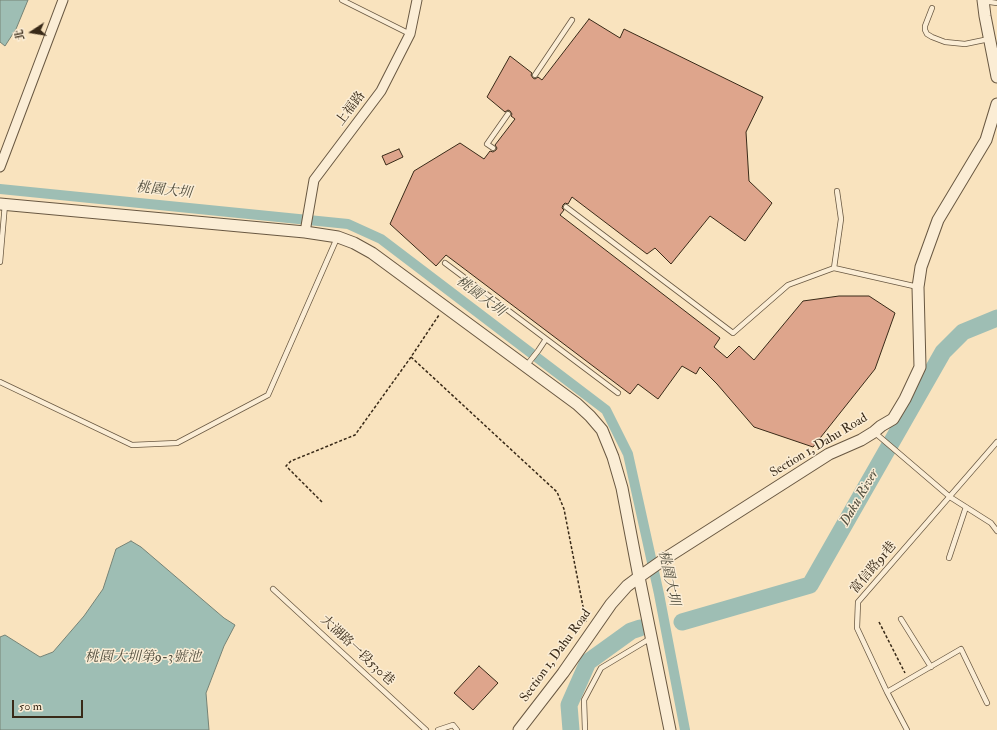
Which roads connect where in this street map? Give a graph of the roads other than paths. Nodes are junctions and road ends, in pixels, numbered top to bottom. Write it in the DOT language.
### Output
graph roads {
  1 [pos="62,0"];
  2 [pos="342,0"];
  3 [pos="417,0"];
  4 [pos="983,1"];
  5 [pos="997,3"];
  6 [pos="932,8"];
  7 [pos="572,20"];
  8 [pos="410,34"];
  9 [pos="989,39"];
  10 [pos="995,51"];
  11 [pos="534,75"];
  12 [pos="997,77"];
  13 [pos="997,104"];
  14 [pos="508,114"];
  15 [pos="493,148"];
  16 [pos="0,167"];
  17 [pos="837,191"];
  18 [pos="2,204"];
  19 [pos="566,207"];
  20 [pos="306,228"];
  21 [pos="338,237"];
  22 [pos="0,262"];
  23 [pos="445,263"];
  24 [pos="834,268"];
  25 [pos="918,287"];
  26 [pos="546,339"];
  27 [pos="527,365"];
  28 [pos="0,382"];
  29 [pos="618,393"];
  30 [pos="874,432"];
  31 [pos="997,442"];
  32 [pos="950,497"];
  33 [pos="966,507"];
  34 [pos="997,531"];
  35 [pos="950,558"];
  36 [pos="639,577"];
  37 [pos="273,589"];
  38 [pos="901,619"];
  39 [pos="651,637"];
  40 [pos="931,667"];
  41 [pos="887,692"];
  42 [pos="988,703"];
  43 [pos="426,730"];
  44 [pos="438,730"];
  45 [pos="457,730"];
  46 [pos="519,730"];
  47 [pos="585,730"];
  48 [pos="670,730"];
  49 [pos="907,730"];
  1 -- 16 [label="street"];
  2 -- 8 [label="lane"];
  3 -- 8 [label="street, 上福路"];
  4 -- 5 [label="lane"];
  4 -- 9 [label="street"];
  6 -- 9 [label="lane"];
  7 -- 11 [label="lane"];
  8 -- 20 [label="street, 上福路"];
  9 -- 10 [label="street"];
  10 -- 12 [label="street"];
  13 -- 25 [label="street, Section 1, Dahu Road"];
  14 -- 15 [label="lane"];
  17 -- 24 [label="lane"];
  18 -- 20 [label="street"];
  18 -- 22 [label="lane"];
  19 -- 24 [label="lane"];
  20 -- 21 [label="street"];
  21 -- 27 [label="street"];
  21 -- 28 [label="lane"];
  23 -- 26 [label="lane"];
  24 -- 25 [label="lane"];
  25 -- 30 [label="street, Section 1, Dahu Road"];
  26 -- 27 [label="lane"];
  26 -- 29 [label="lane"];
  27 -- 36 [label="street"];
  30 -- 32 [label="lane"];
  30 -- 36 [label="street, Section 1, Dahu Road"];
  31 -- 32 [label="lane, 富信路91巷"];
  32 -- 33 [label="lane"];
  32 -- 41 [label="lane, 富信路91巷"];
  33 -- 34 [label="lane"];
  33 -- 35 [label="lane"];
  36 -- 39 [label="street"];
  36 -- 46 [label="street, Section 1, Dahu Road"];
  37 -- 43 [label="lane, 大湖路一段530巷"];
  38 -- 40 [label="lane"];
  39 -- 47 [label="lane"];
  39 -- 48 [label="street"];
  40 -- 41 [label="lane"];
  40 -- 42 [label="lane"];
  41 -- 49 [label="lane, 富信路91巷"];
  44 -- 45 [label="lane"];
}
